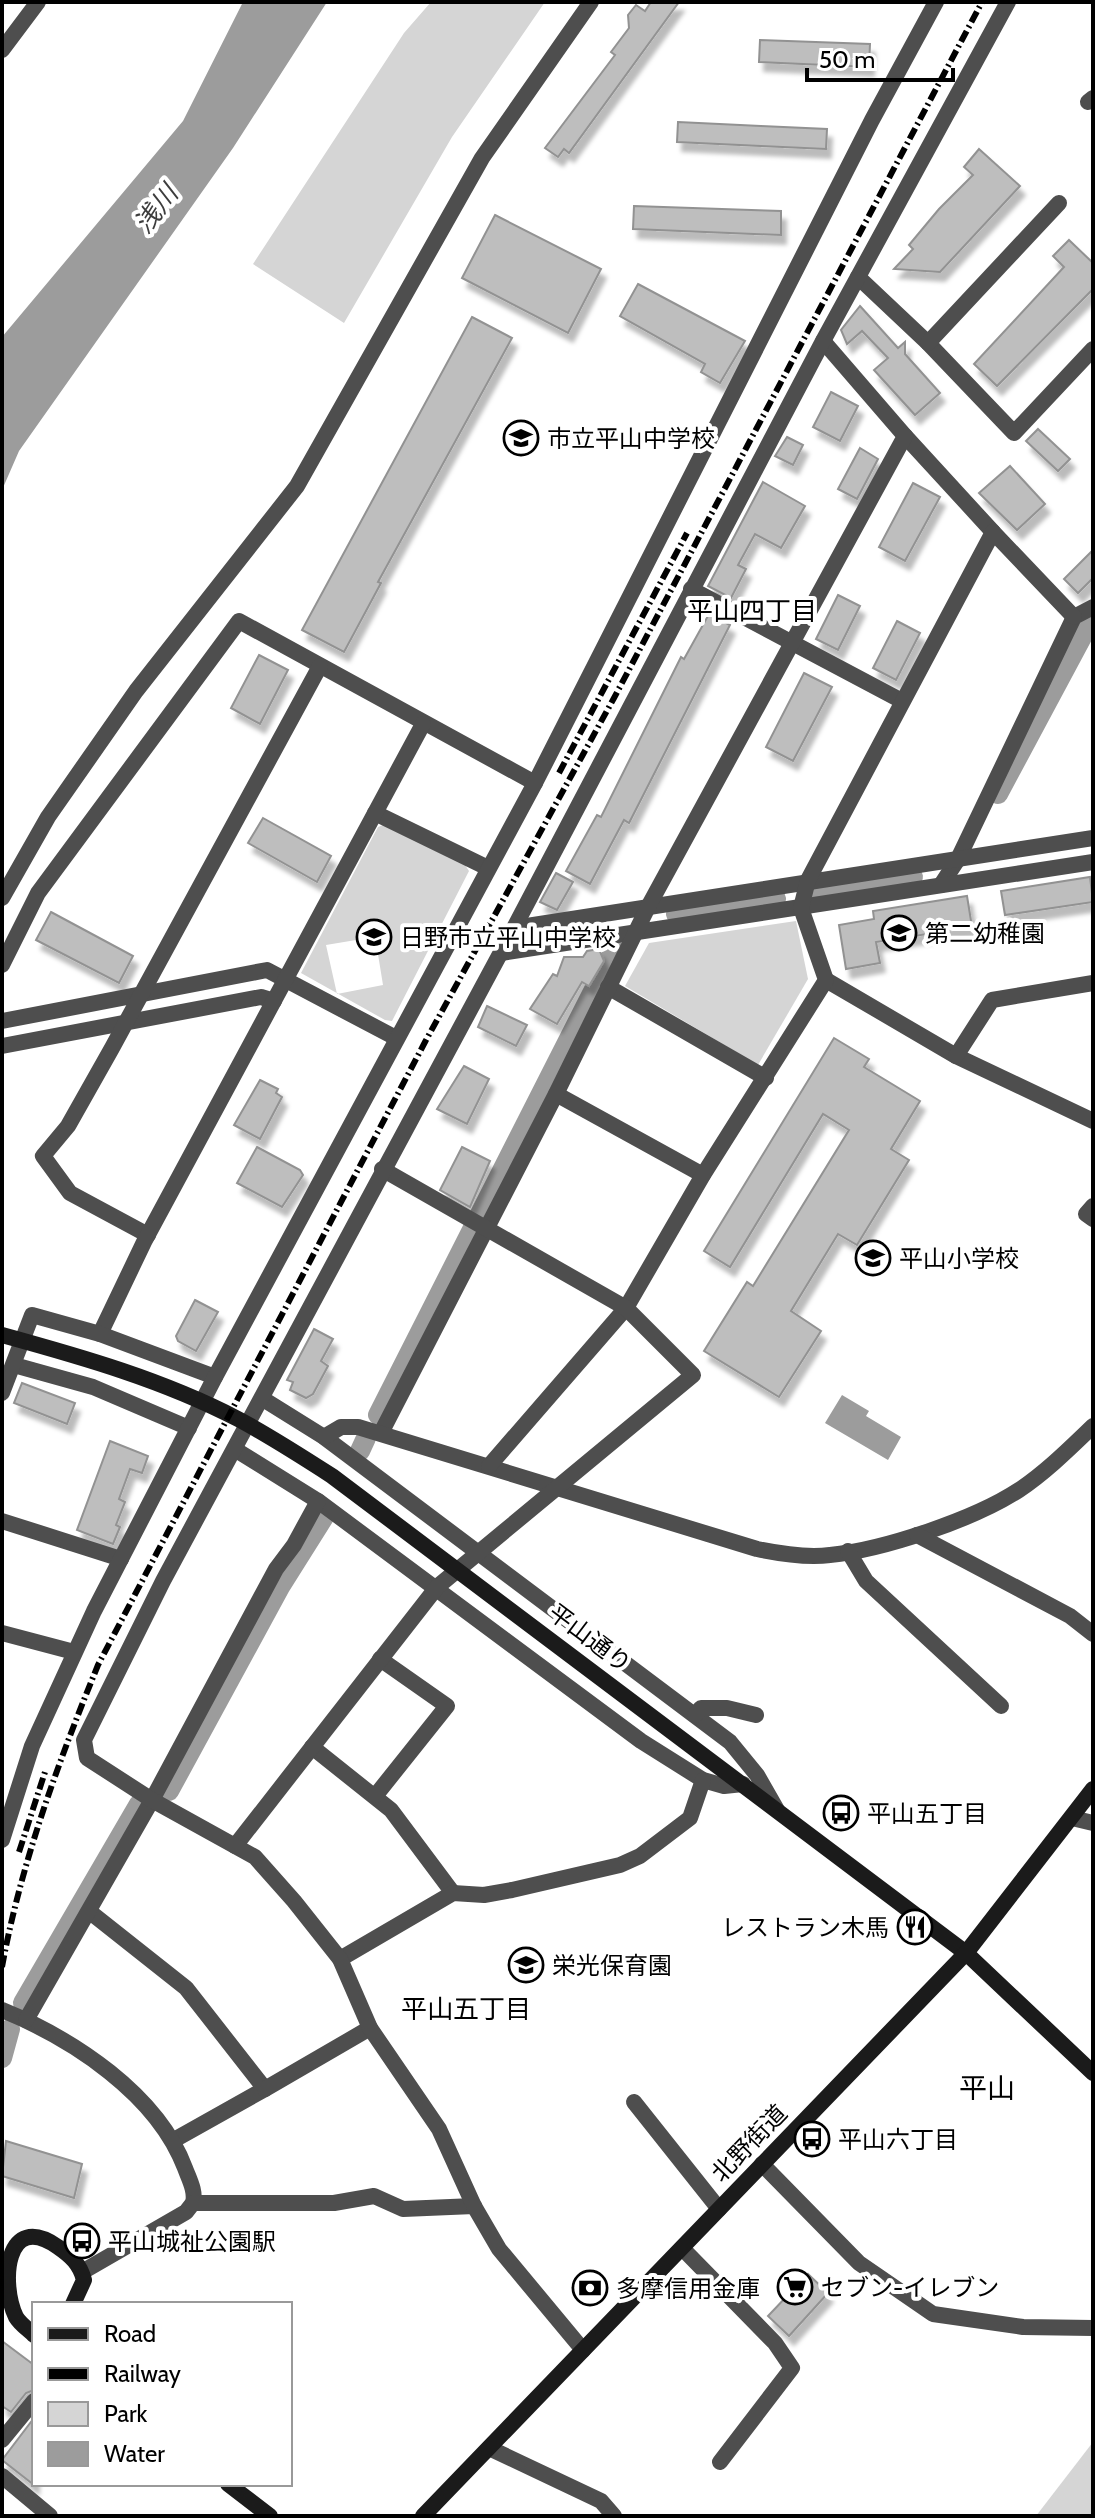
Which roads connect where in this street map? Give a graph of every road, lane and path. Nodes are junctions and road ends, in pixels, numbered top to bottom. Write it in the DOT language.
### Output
graph roads {
  1 [pos="38,2"];
  2 [pos="591,2"];
  3 [pos="936,2"];
  4 [pos="1008,2"];
  5 [pos="2,50"];
  6 [pos="1059,203"];
  7 [pos="858,277"];
  8 [pos="823,341"];
  9 [pos="928,343"];
  10 [pos="1093,349"];
  11 [pos="905,436"];
  12 [pos="993,532"];
  13 [pos="691,589"];
  14 [pos="1093,607"];
  15 [pos="1074,617"];
  16 [pos="793,644"];
  17 [pos="320,666"];
  18 [pos="902,701"];
  19 [pos="423,724"];
  20 [pos="535,783"];
  21 [pos="375,813"];
  22 [pos="1093,838"];
  23 [pos="958,859"];
  24 [pos="1093,862"];
  25 [pos="488,868"];
  26 [pos="808,880"];
  27 [pos="941,885"];
  28 [pos="2,898"];
  29 [pos="648,907"];
  30 [pos="801,908"];
  31 [pos="514,928"];
  32 [pos="634,934"];
  33 [pos="501,953"];
  34 [pos="2,965"];
  35 [pos="826,980"];
  36 [pos="286,981"];
  37 [pos="1093,983"];
  38 [pos="608,987"];
  39 [pos="141,995"];
  40 [pos="274,1001"];
  41 [pos="2,1021"];
  42 [pos="125,1022"];
  43 [pos="396,1038"];
  44 [pos="2,1046"];
  45 [pos="956,1056"];
  46 [pos="766,1078"];
  47 [pos="556,1094"];
  48 [pos="1093,1121"];
  49 [pos="382,1169"];
  50 [pos="703,1175"];
  51 [pos="1093,1206"];
  52 [pos="1093,1219"];
  53 [pos="487,1230"];
  54 [pos="148,1235"];
  55 [pos="626,1308"];
  56 [pos="100,1334"];
  57 [pos="2,1335"];
  58 [pos="14,1365"];
  59 [pos="215,1377"];
  60 [pos="2,1393"];
  61 [pos="263,1399"];
  62 [pos="1093,1426"];
  63 [pos="189,1428"];
  64 [pos="381,1433"];
  65 [pos="324,1437"];
  66 [pos="236,1450"];
  67 [pos="489,1466"];
  68 [pos="554,1487"];
  69 [pos="318,1501"];
  70 [pos="2,1521"];
  71 [pos="917,1535"];
  72 [pos="848,1551"];
  73 [pos="479,1552"];
  74 [pos="121,1559"];
  75 [pos="437,1587"];
  76 [pos="2,1633"];
  77 [pos="1093,1634"];
  78 [pos="74,1652"];
  79 [pos="380,1659"];
  80 [pos="1001,1706"];
  81 [pos="695,1715"];
  82 [pos="756,1715"];
  83 [pos="312,1747"];
  84 [pos="703,1780"];
  85 [pos="743,1784"];
  86 [pos="1093,1789"];
  87 [pos="376,1795"];
  88 [pos="152,1800"];
  89 [pos="777,1810"];
  90 [pos="1072,1818"];
  91 [pos="1093,1823"];
  92 [pos="2,1840"];
  93 [pos="235,1846"];
  94 [pos="453,1893"];
  95 [pos="90,1912"];
  96 [pos="966,1953"];
  97 [pos="340,1959"];
  98 [pos="2,2010"];
  99 [pos="26,2020"];
  100 [pos="370,2028"];
  101 [pos="1093,2073"];
  102 [pos="265,2089"];
  103 [pos="634,2102"];
  104 [pos="174,2140"];
  105 [pos="762,2164"];
  106 [pos="193,2203"];
  107 [pos="474,2206"];
  108 [pos="719,2209"];
  109 [pos="682,2248"];
  110 [pos="82,2272"];
  111 [pos="74,2302"];
  112 [pos="1093,2328"];
  113 [pos="32,2333"];
  114 [pos="583,2350"];
  115 [pos="32,2403"];
  116 [pos="2,2440"];
  117 [pos="489,2448"];
  118 [pos="720,2462"];
  119 [pos="2,2476"];
  120 [pos="231,2486"];
  121 [pos="50,2516"];
  122 [pos="270,2516"];
  123 [pos="423,2516"];
  124 [pos="614,2516"];
  1 -- 5 [label="street"];
  2 -- 28 [label="street"];
  3 -- 20 [label="street"];
  4 -- 7 [label="street"];
  6 -- 9 [label="street"];
  7 -- 8 [label="street"];
  7 -- 9 [label="street"];
  8 -- 11 [label="street"];
  8 -- 13 [label="street"];
  9 -- 10 [label="street"];
  11 -- 12 [label="street"];
  11 -- 16 [label="street"];
  12 -- 15 [label="street"];
  12 -- 18 [label="street"];
  13 -- 16 [label="street"];
  13 -- 31 [label="street"];
  14 -- 15 [label="street"];
  15 -- 23 [label="street"];
  16 -- 18 [label="street"];
  16 -- 29 [label="street"];
  17 -- 19 [label="street"];
  17 -- 34 [label="street"];
  17 -- 39 [label="street"];
  18 -- 26 [label="street"];
  19 -- 20 [label="street"];
  19 -- 21 [label="street"];
  20 -- 25 [label="street"];
  21 -- 25 [label="street"];
  21 -- 36 [label="street"];
  22 -- 23 [label="street"];
  23 -- 26 [label="street"];
  23 -- 27 [label="street"];
  24 -- 27 [label="street"];
  25 -- 43 [label="street"];
  26 -- 29 [label="street"];
  26 -- 30 [label="street"];
  27 -- 30 [label="street"];
  29 -- 31 [label="street"];
  29 -- 32 [label="street"];
  30 -- 32 [label="street"];
  30 -- 35 [label="street"];
  31 -- 33 [label="street"];
  32 -- 33 [label="street"];
  32 -- 38 [label="street"];
  33 -- 49 [label="street"];
  35 -- 45 [label="street"];
  35 -- 46 [label="street"];
  36 -- 39 [label="street"];
  36 -- 40 [label="street"];
  36 -- 43 [label="street"];
  37 -- 45 [label="street"];
  38 -- 46 [label="street"];
  38 -- 47 [label="street"];
  39 -- 41 [label="street"];
  39 -- 42 [label="street"];
  40 -- 42 [label="street"];
  40 -- 54 [label="street"];
  42 -- 44 [label="street"];
  42 -- 54 [label="street"];
  43 -- 59 [label="street"];
  45 -- 48 [label="street"];
  46 -- 50 [label="street"];
  47 -- 50 [label="street"];
  47 -- 53 [label="street"];
  49 -- 53 [label="street"];
  49 -- 61 [label="street"];
  50 -- 55 [label="street"];
  51 -- 52 [label="street"];
  53 -- 55 [label="street"];
  53 -- 64 [label="street"];
  54 -- 56 [label="street"];
  55 -- 67 [label="street"];
  55 -- 68 [label="street"];
  56 -- 58 [label="street"];
  56 -- 59 [label="street"];
  57 -- 85 [label="main road, 平山通り"];
  58 -- 60 [label="street"];
  58 -- 63 [label="street"];
  59 -- 63 [label="street"];
  61 -- 65 [label="street"];
  61 -- 66 [label="street"];
  62 -- 71 [label="street"];
  63 -- 74 [label="street"];
  64 -- 65 [label="street"];
  64 -- 67 [label="street"];
  65 -- 73 [label="street"];
  66 -- 69 [label="street"];
  66 -- 88 [label="street"];
  67 -- 68 [label="street"];
  68 -- 72 [label="street"];
  68 -- 73 [label="street"];
  69 -- 75 [label="street"];
  69 -- 88 [label="street"];
  70 -- 74 [label="street"];
  71 -- 72 [label="street"];
  71 -- 77 [label="street"];
  72 -- 80 [label="street"];
  73 -- 75 [label="street"];
  73 -- 81 [label="street"];
  74 -- 78 [label="street"];
  75 -- 79 [label="street"];
  75 -- 84 [label="street"];
  76 -- 78 [label="street"];
  78 -- 92 [label="street"];
  79 -- 83 [label="street"];
  79 -- 87 [label="street"];
  81 -- 82 [label="street"];
  81 -- 89 [label="street"];
  83 -- 87 [label="street"];
  83 -- 93 [label="street"];
  84 -- 85 [label="street"];
  84 -- 94 [label="street"];
  85 -- 89 [label="main road, 平山通り"];
  86 -- 90 [label="main road, 北野街道"];
  87 -- 94 [label="street"];
  88 -- 93 [label="street"];
  88 -- 95 [label="street"];
  89 -- 96 [label="main road, 平山通り"];
  90 -- 91 [label="street"];
  90 -- 96 [label="main road, 北野街道"];
  93 -- 97 [label="street"];
  94 -- 97 [label="street"];
  95 -- 99 [label="street"];
  95 -- 102 [label="street"];
  96 -- 101 [label="main road, 平山通り"];
  96 -- 105 [label="main road, 北野街道"];
  97 -- 100 [label="street"];
  98 -- 99 [label="street"];
  99 -- 104 [label="street"];
  100 -- 102 [label="street"];
  100 -- 107 [label="street"];
  102 -- 104 [label="street"];
  103 -- 108 [label="street"];
  104 -- 106 [label="street"];
  105 -- 108 [label="main road, 北野街道"];
  105 -- 112 [label="street"];
  106 -- 107 [label="street"];
  106 -- 110 [label="street"];
  107 -- 114 [label="street"];
  108 -- 109 [label="main road, 北野街道"];
  109 -- 114 [label="main road, 北野街道"];
  109 -- 118 [label="street"];
  110 -- 111 [label="main road"];
  110 -- 113 [label="main road"];
  114 -- 117 [label="main road, 北野街道"];
  115 -- 116 [label="street"];
  117 -- 123 [label="main road, 北野街道"];
  117 -- 124 [label="street"];
  119 -- 121 [label="street"];
  120 -- 122 [label="main road"];
}
